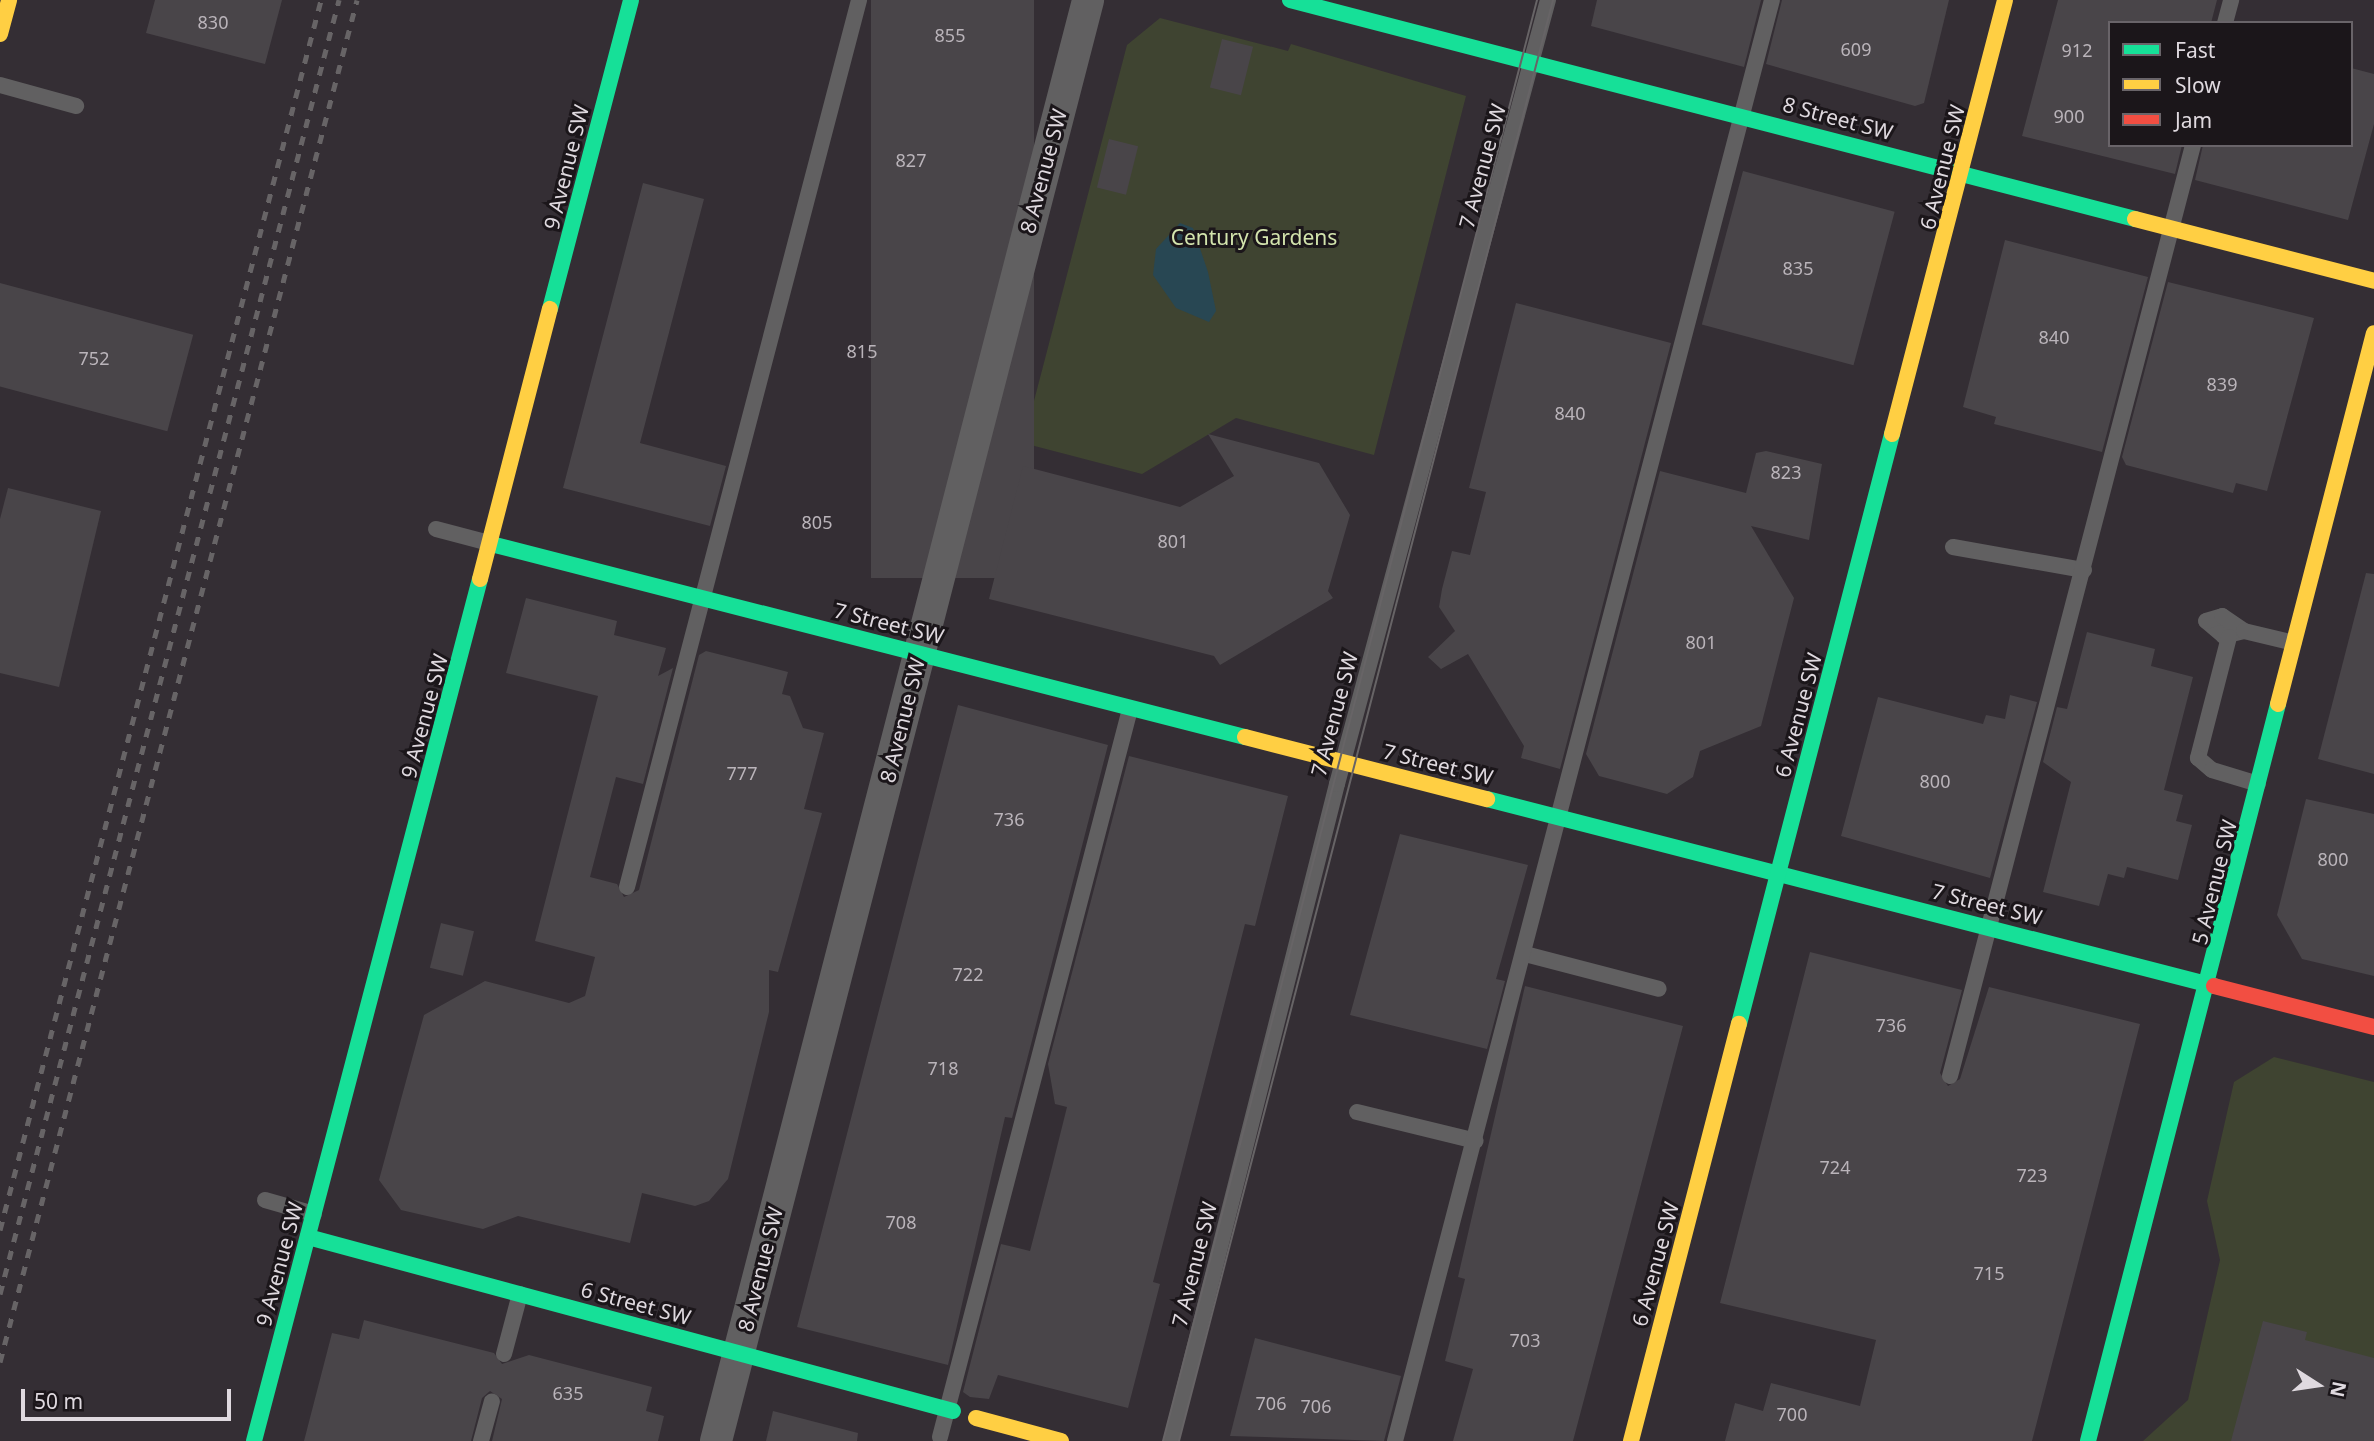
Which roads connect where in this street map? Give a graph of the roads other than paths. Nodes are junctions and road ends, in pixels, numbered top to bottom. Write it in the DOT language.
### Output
graph roads {
  1 [pos="9,0"];
  2 [pos="631,0"];
  3 [pos="859,0"];
  4 [pos="1088,0"];
  5 [pos="1290,0"];
  6 [pos="1548,0"];
  7 [pos="1772,0"];
  8 [pos="2005,0"];
  9 [pos="2231,0"];
  10 [pos="1316,3"];
  11 [pos="2226,21"];
  12 [pos="0,34"];
  13 [pos="1532,61"];
  14 [pos="0,85"];
  15 [pos="76,106"];
  16 [pos="1741,115"];
  17 [pos="2192,147"];
  18 [pos="1962,171"];
  19 [pos="2172,226"];
  20 [pos="2374,281"];
  21 [pos="2374,332"];
  22 [pos="436,529"];
  23 [pos="491,544"];
  24 [pos="1953,547"];
  25 [pos="2084,570"];
  26 [pos="701,599"];
  27 [pos="2296,644"];
  28 [pos="919,651"];
  29 [pos="1131,706"];
  30 [pos="1343,761"];
  31 [pos="2260,785"];
  32 [pos="1562,818"];
  33 [pos="1778,873"];
  34 [pos="627,887"];
  35 [pos="1989,926"];
  36 [pos="1525,954"];
  37 [pos="2210,983"];
  38 [pos="1659,989"];
  39 [pos="2374,1027"];
  40 [pos="1950,1076"];
  41 [pos="1357,1112"];
  42 [pos="1476,1141"];
  43 [pos="265,1200"];
  44 [pos="314,1214"];
  45 [pos="308,1237"];
  46 [pos="520,1294"];
  47 [pos="739,1352"];
  48 [pos="504,1354"];
  49 [pos="492,1401"];
  50 [pos="950,1410"];
  51 [pos="976,1418"];
  52 [pos="940,1437"];
  53 [pos="254,1441"];
  54 [pos="481,1441"];
  55 [pos="716,1441"];
  56 [pos="1061,1441"];
  57 [pos="1171,1441"];
  58 [pos="1395,1441"];
  59 [pos="1630,1441"];
  60 [pos="2088,1441"];
  1 -- 12 [label="main road"];
  2 -- 23 [label="main road, 9 Avenue SW"];
  3 -- 26 [label="lane"];
  4 -- 28 [label="street, 8 Avenue SW"];
  5 -- 10 [label="main road, 8 Street SW"];
  6 -- 13 [label="lane, 7 Avenue SW"];
  7 -- 16 [label="lane"];
  8 -- 18 [label="main road, 6 Avenue SW"];
  9 -- 11 [label="lane"];
  10 -- 13 [label="main road, 8 Street SW"];
  13 -- 16 [label="main road, 8 Street SW"];
  13 -- 30 [label="lane, 7 Avenue SW"];
  14 -- 15 [label="lane"];
  16 -- 18 [label="main road, 8 Street SW"];
  16 -- 32 [label="lane"];
  17 -- 19 [label="lane"];
  18 -- 19 [label="main road, 8 Street SW"];
  18 -- 33 [label="main road, 6 Avenue SW"];
  19 -- 20 [label="main road, 8 Street SW"];
  19 -- 25 [label="lane"];
  21 -- 27 [label="main road, 5 Avenue SW"];
  22 -- 23 [label="lane"];
  23 -- 26 [label="main road, 7 Street SW"];
  23 -- 44 [label="main road, 9 Avenue SW"];
  24 -- 25 [label="lane"];
  25 -- 35 [label="lane"];
  26 -- 28 [label="main road, 7 Street SW"];
  26 -- 34 [label="lane"];
  27 -- 31 [label="main road, 5 Avenue SW"];
  27 -- 31 [label="lane"];
  28 -- 29 [label="main road, 7 Street SW"];
  28 -- 47 [label="street, 8 Avenue SW"];
  29 -- 30 [label="main road, 7 Street SW"];
  29 -- 50 [label="lane"];
  30 -- 32 [label="main road, 7 Street SW"];
  30 -- 57 [label="lane, 7 Avenue SW"];
  31 -- 37 [label="main road, 5 Avenue SW"];
  32 -- 33 [label="main road, 7 Street SW"];
  32 -- 36 [label="lane"];
  33 -- 35 [label="main road, 7 Street SW"];
  33 -- 59 [label="main road, 6 Avenue SW"];
  35 -- 37 [label="main road, 7 Street SW"];
  35 -- 40 [label="lane"];
  36 -- 38 [label="lane"];
  36 -- 42 [label="lane"];
  37 -- 39 [label="main road, 7 Street SW"];
  37 -- 60 [label="main road, 5 Avenue SW"];
  41 -- 42 [label="lane"];
  42 -- 58 [label="lane"];
  43 -- 44 [label="lane"];
  44 -- 45 [label="main road, 9 Avenue SW"];
  45 -- 46 [label="main road, 6 Street SW"];
  45 -- 53 [label="main road, 9 Avenue SW"];
  46 -- 47 [label="main road, 6 Street SW"];
  46 -- 48 [label="lane"];
  47 -- 50 [label="main road, 6 Street SW"];
  47 -- 55 [label="street, 8 Avenue SW"];
  49 -- 54 [label="lane"];
  50 -- 52 [label="lane"];
  51 -- 56 [label="main road"];
}
